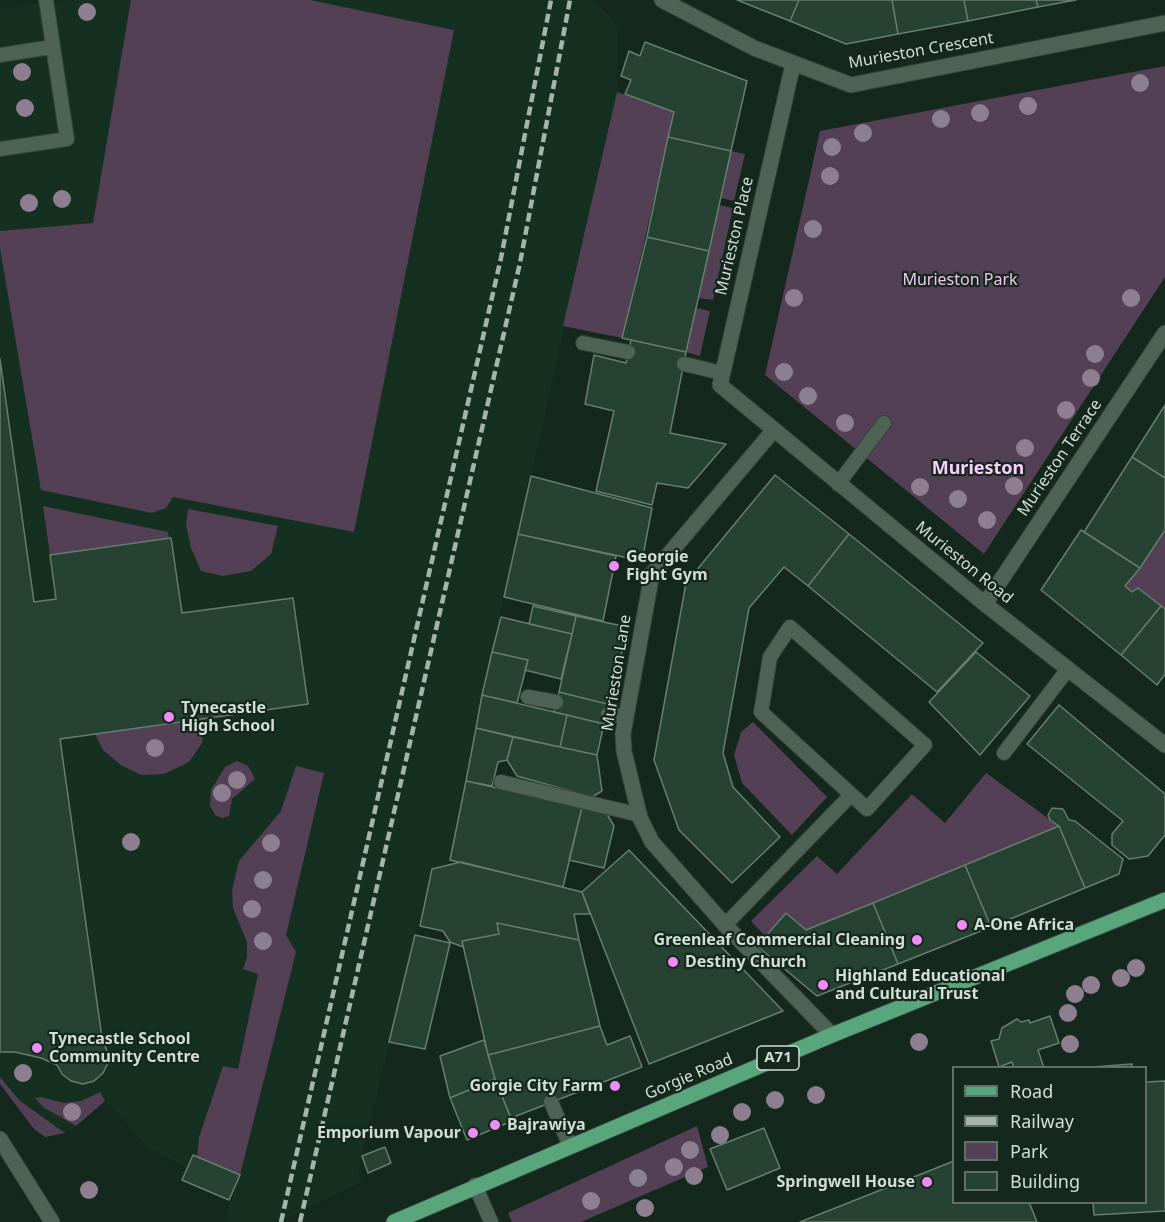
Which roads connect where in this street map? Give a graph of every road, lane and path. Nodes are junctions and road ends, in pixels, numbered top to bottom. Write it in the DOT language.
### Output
graph roads {
  1 [pos="46,0"];
  2 [pos="662,0"];
  3 [pos="1165,23"];
  4 [pos="52,47"];
  5 [pos="0,55"];
  6 [pos="793,64"];
  7 [pos="0,149"];
  8 [pos="1165,333"];
  9 [pos="583,343"];
  10 [pos="628,352"];
  11 [pos="684,364"];
  12 [pos="722,373"];
  13 [pos="884,423"];
  14 [pos="773,431"];
  15 [pos="838,484"];
  16 [pos="985,604"];
  17 [pos="1068,669"];
  18 [pos="528,697"];
  19 [pos="556,702"];
  20 [pos="608,714"];
  21 [pos="626,717"];
  22 [pos="1165,745"];
  23 [pos="1004,753"];
  24 [pos="501,782"];
  25 [pos="851,795"];
  26 [pos="640,815"];
  27 [pos="1165,900"];
  28 [pos="725,925"];
  29 [pos="832,1035"];
  30 [pos="551,1102"];
  31 [pos="0,1139"];
  32 [pos="570,1146"];
  33 [pos="475,1185"];
  34 [pos="52,1222"];
  35 [pos="394,1222"];
  36 [pos="491,1222"];
  1 -- 4 [label="lane"];
  2 -- 6 [label="street, Murieston Crescent"];
  3 -- 6 [label="street, Murieston Crescent"];
  4 -- 5 [label="lane"];
  4 -- 7 [label="lane"];
  6 -- 12 [label="street, Murieston Place"];
  8 -- 16 [label="street, Murieston Terrace"];
  9 -- 10 [label="lane"];
  11 -- 12 [label="lane"];
  12 -- 14 [label="street, Murieston Road"];
  13 -- 15 [label="lane"];
  14 -- 15 [label="street, Murieston Road"];
  14 -- 21 [label="street, Murieston Lane"];
  15 -- 16 [label="street, Murieston Road"];
  16 -- 17 [label="street, Murieston Road"];
  17 -- 22 [label="street, Murieston Road"];
  17 -- 23 [label="lane"];
  18 -- 19 [label="lane"];
  20 -- 21 [label="lane"];
  21 -- 26 [label="street, Murieston Lane"];
  24 -- 26 [label="lane"];
  25 -- 25 [label="lane"];
  25 -- 28 [label="lane"];
  26 -- 28 [label="street, Murieston Lane"];
  27 -- 29 [label="main road, Gorgie Road / A71"];
  28 -- 29 [label="street, Murieston Lane"];
  29 -- 32 [label="main road, Gorgie Road / A71"];
  30 -- 32 [label="lane"];
  31 -- 34 [label="street"];
  32 -- 33 [label="main road, Gorgie Road / A71"];
  33 -- 35 [label="main road, Gorgie Road / A71"];
  33 -- 36 [label="lane"];
}
